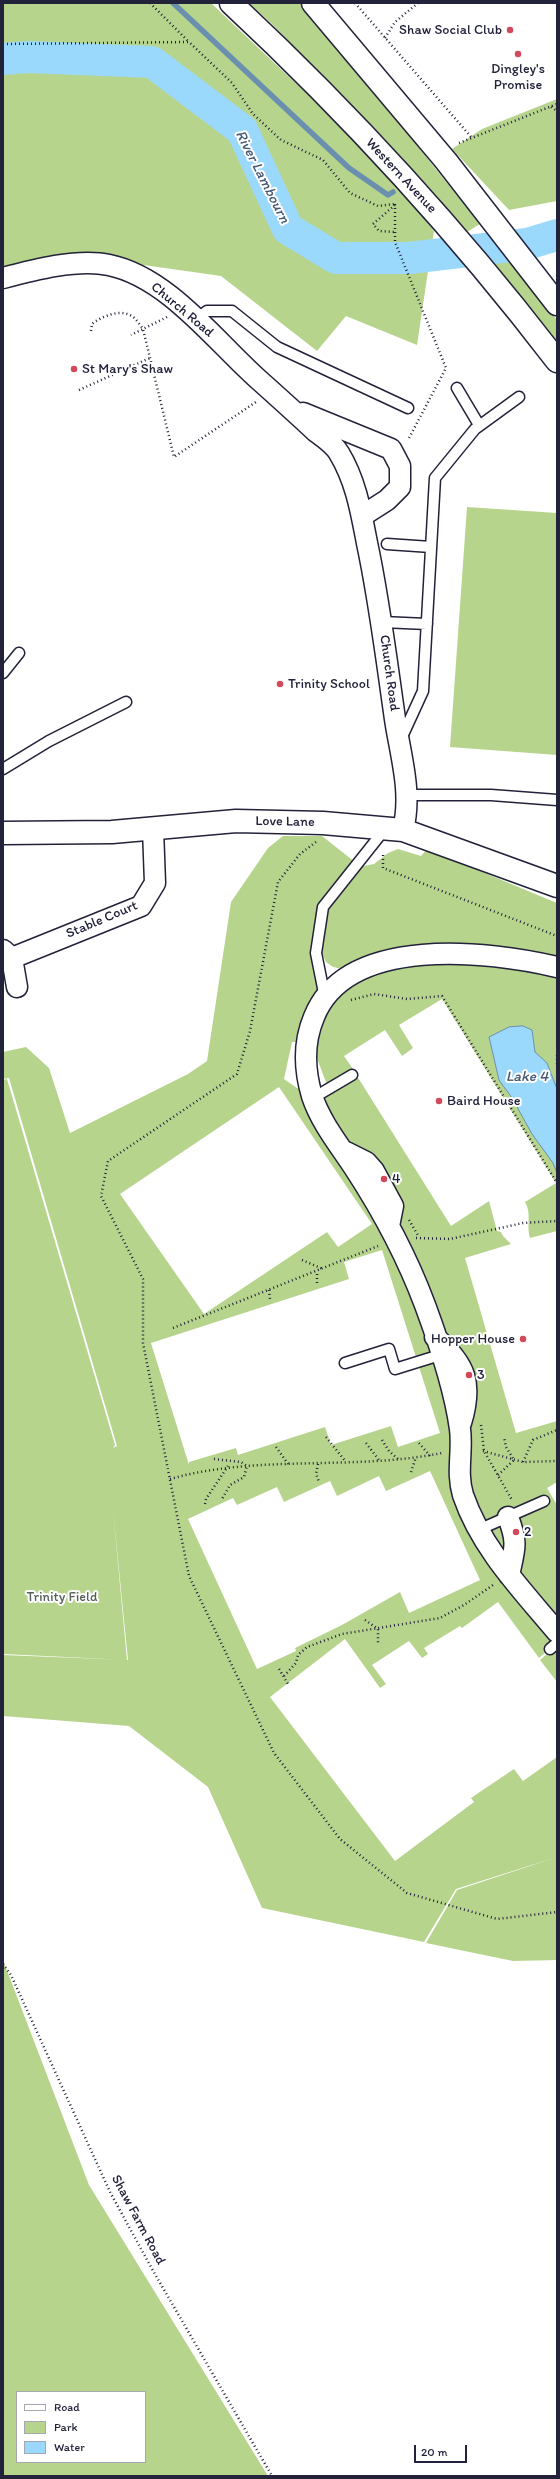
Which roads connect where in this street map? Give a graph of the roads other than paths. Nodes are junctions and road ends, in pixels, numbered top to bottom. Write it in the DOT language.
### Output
graph roads {
  1 [pos="231,3"];
  2 [pos="313,3"];
  3 [pos="3,278"];
  4 [pos="557,304"];
  5 [pos="190,314"];
  6 [pos="557,361"];
  7 [pos="457,388"];
  8 [pos="519,397"];
  9 [pos="290,408"];
  10 [pos="408,408"];
  11 [pos="479,425"];
  12 [pos="362,516"];
  13 [pos="387,544"];
  14 [pos="431,547"];
  15 [pos="382,622"];
  16 [pos="427,624"];
  17 [pos="18,653"];
  18 [pos="3,673"];
  19 [pos="126,702"];
  20 [pos="399,742"];
  21 [pos="3,769"];
  22 [pos="408,795"];
  23 [pos="557,800"];
  24 [pos="153,829"];
  25 [pos="394,830"];
  26 [pos="3,833"];
  27 [pos="557,886"];
  28 [pos="7,954"];
  29 [pos="557,967"];
  30 [pos="17,987"];
  31 [pos="325,998"];
  32 [pos="352,1075"];
  33 [pos="313,1098"];
  34 [pos="438,1346"];
  35 [pos="344,1363"];
  36 [pos="544,1501"];
  37 [pos="512,1515"];
  38 [pos="472,1526"];
  39 [pos="503,1578"];
  40 [pos="555,1641"];
  1 -- 6 [label="main road, Western Avenue"];
  2 -- 4 [label="main road"];
  3 -- 5 [label="street, Church Road"];
  5 -- 9 [label="street, Church Road"];
  5 -- 10 [label="lane"];
  7 -- 11 [label="lane"];
  8 -- 11 [label="lane"];
  9 -- 12 [label="street, Church Road"];
  9 -- 12 [label="street, Church Road"];
  11 -- 14 [label="lane"];
  12 -- 15 [label="street, Church Road"];
  13 -- 14 [label="lane"];
  14 -- 16 [label="lane"];
  15 -- 16 [label="lane"];
  15 -- 20 [label="street, Church Road"];
  16 -- 20 [label="lane"];
  17 -- 18 [label="lane"];
  19 -- 21 [label="lane"];
  20 -- 22 [label="street, Church Road"];
  22 -- 23 [label="lane"];
  22 -- 25 [label="street, Church Road"];
  24 -- 25 [label="main road, Love Lane"];
  24 -- 26 [label="main road, Love Lane"];
  24 -- 28 [label="street, Stable Court"];
  25 -- 27 [label="main road, Love Lane"];
  25 -- 31 [label="lane"];
  28 -- 30 [label="street, Stable Court"];
  29 -- 31 [label="street"];
  31 -- 33 [label="street"];
  32 -- 33 [label="lane"];
  33 -- 34 [label="street"];
  34 -- 35 [label="lane"];
  34 -- 38 [label="street"];
  36 -- 37 [label="lane"];
  37 -- 38 [label="lane"];
  37 -- 39 [label="street"];
  38 -- 39 [label="street"];
  39 -- 40 [label="street"];
}
